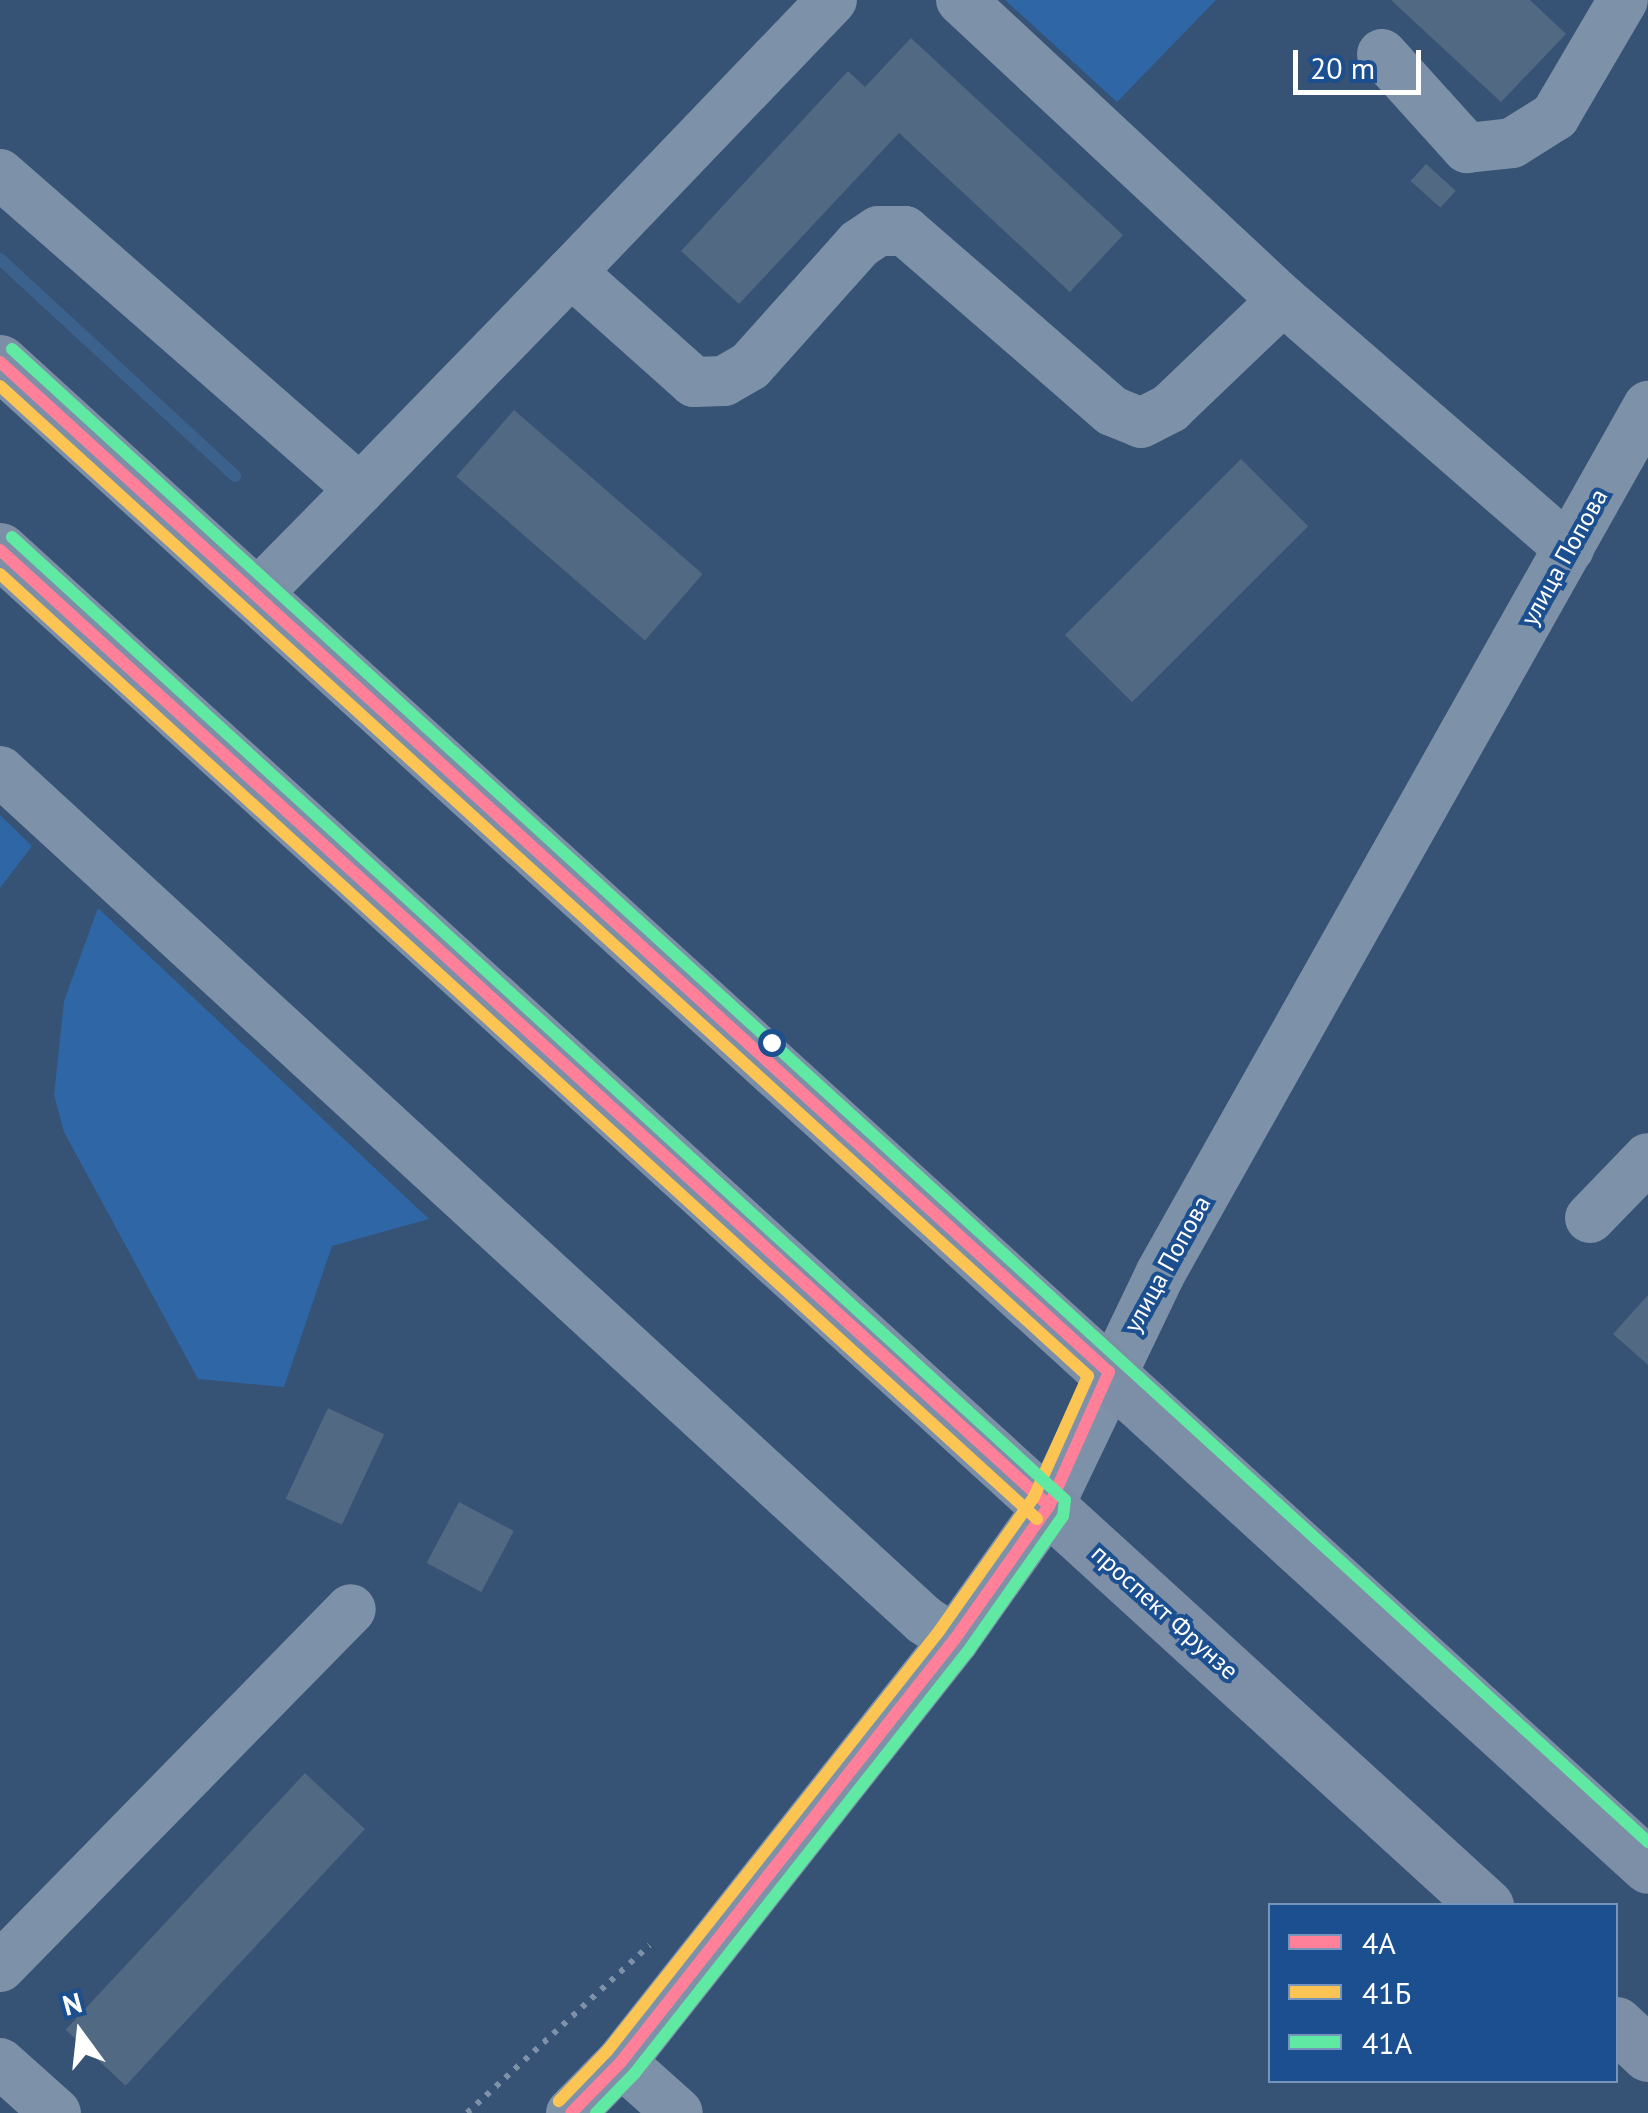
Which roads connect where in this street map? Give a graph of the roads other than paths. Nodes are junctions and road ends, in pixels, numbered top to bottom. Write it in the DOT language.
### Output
graph roads {
  1 [pos="832,0"];
  2 [pos="961,0"];
  3 [pos="1623,0"];
  4 [pos="1382,54"];
  5 [pos="0,174"];
  6 [pos="571,272"];
  7 [pos="1283,300"];
  8 [pos="0,362"];
  9 [pos="1647,412"];
  10 [pos="360,489"];
  11 [pos="1569,549"];
  12 [pos="0,550"];
  13 [pos="256,595"];
  14 [pos="0,771"];
  15 [pos="1648,1158"];
  16 [pos="1590,1218"];
  17 [pos="1109,1372"];
  18 [pos="1049,1506"];
  19 [pos="351,1609"];
  20 [pos="954,1640"];
  21 [pos="1648,1866"];
  22 [pos="1483,1903"];
  23 [pos="0,1967"];
  24 [pos="1618,2026"];
  25 [pos="1648,2054"];
  26 [pos="621,2062"];
  27 [pos="0,2063"];
  28 [pos="56,2113"];
  29 [pos="571,2113"];
  30 [pos="678,2113"];
  1 -- 6 [label="street"];
  2 -- 7 [label="street"];
  3 -- 4 [label="street"];
  5 -- 10 [label="street"];
  6 -- 7 [label="street"];
  6 -- 10 [label="street"];
  7 -- 11 [label="street"];
  8 -- 13 [label="main road"];
  9 -- 11 [label="street, улица Попова"];
  10 -- 13 [label="street"];
  11 -- 17 [label="street, улица Попова"];
  12 -- 18 [label="main road, проспект Фрунзе"];
  13 -- 17 [label="main road"];
  14 -- 20 [label="street"];
  15 -- 16 [label="street"];
  17 -- 18 [label="street, улица Попова"];
  17 -- 21 [label="main road"];
  18 -- 20 [label="street, улица Попова"];
  18 -- 22 [label="main road, проспект Фрунзе"];
  19 -- 23 [label="street"];
  20 -- 26 [label="street, улица Попова"];
  24 -- 25 [label="main road"];
  26 -- 29 [label="street, улица Попова"];
  26 -- 30 [label="street"];
  27 -- 28 [label="street"];
}
